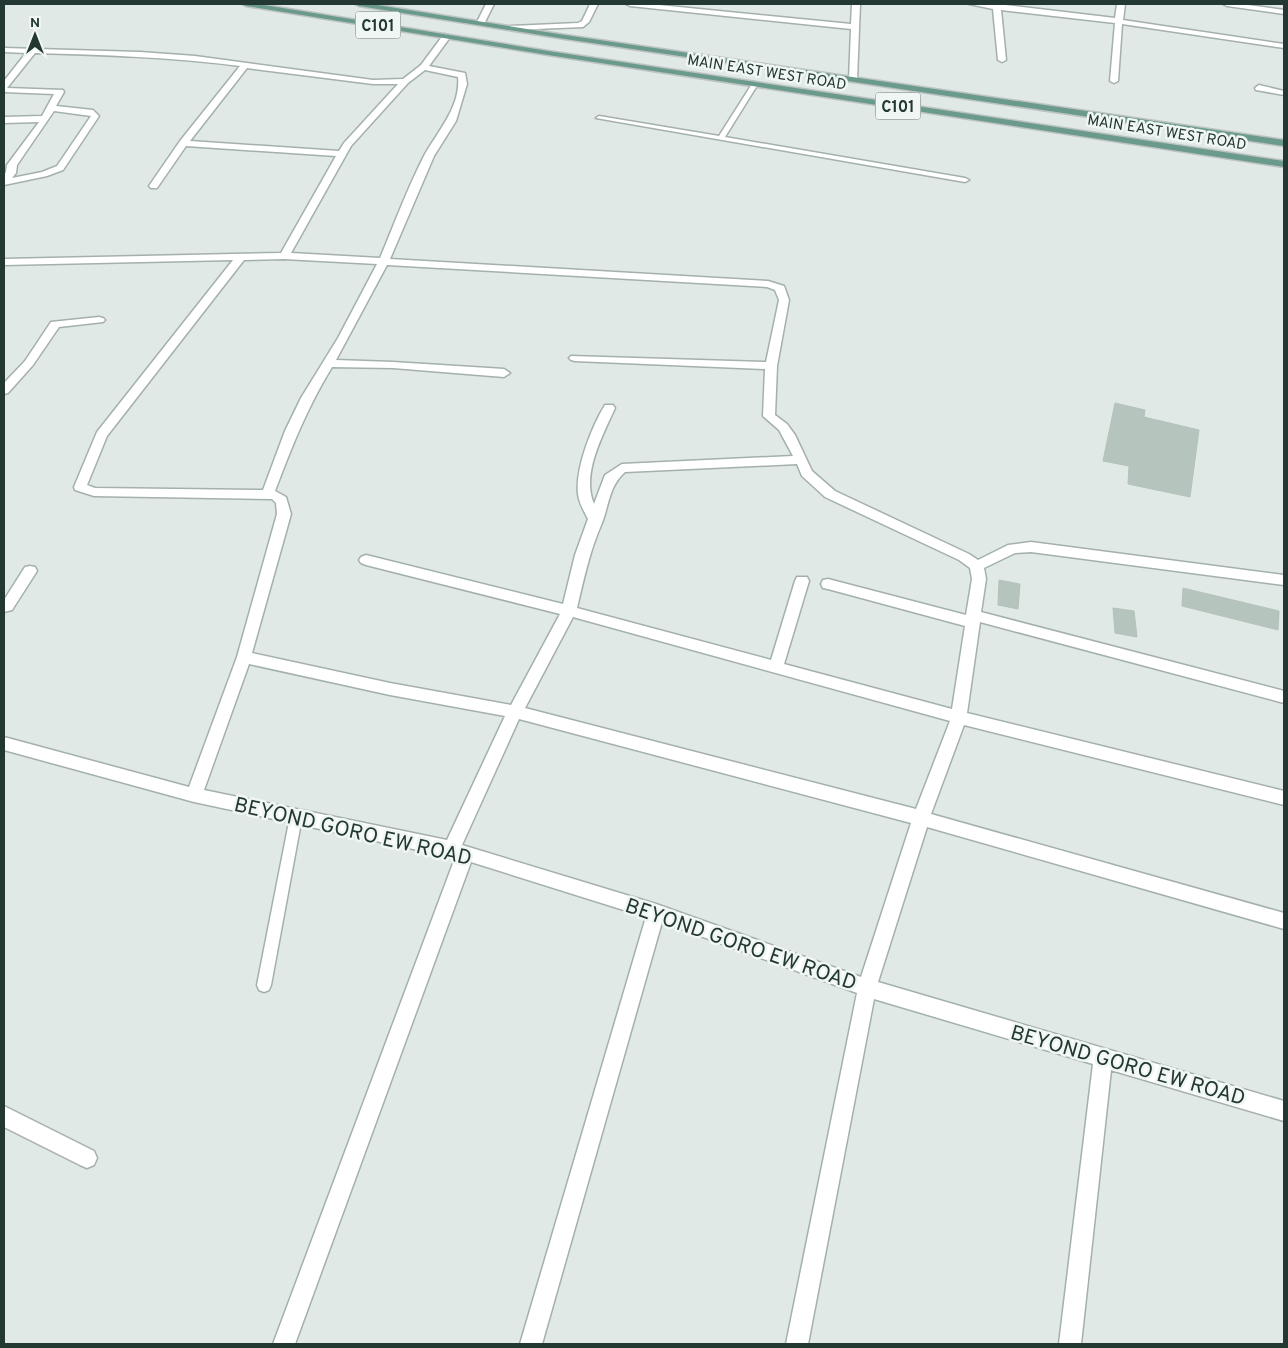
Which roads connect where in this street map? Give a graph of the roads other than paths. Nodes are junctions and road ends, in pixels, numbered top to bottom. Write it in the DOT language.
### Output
graph roads {
  1 [pos="246,4"];
  2 [pos="359,4"];
  3 [pos="490,4"];
  4 [pos="594,4"];
  5 [pos="630,4"];
  6 [pos="856,4"];
  7 [pos="973,4"];
  8 [pos="1120,4"];
  9 [pos="1227,4"];
  10 [pos="998,6"];
  11 [pos="1284,12"];
  12 [pos="1117,21"];
  13 [pos="481,22"];
  14 [pos="855,27"];
  15 [pos="511,28"];
  16 [pos="447,36"];
  17 [pos="493,44"];
  18 [pos="1284,46"];
  19 [pos="4,50"];
  20 [pos="33,50"];
  21 [pos="1002,60"];
  22 [pos="246,64"];
  23 [pos="424,67"];
  24 [pos="853,80"];
  25 [pos="405,81"];
  26 [pos="1114,82"];
  27 [pos="755,84"];
  28 [pos="4,86"];
  29 [pos="1259,88"];
  30 [pos="4,90"];
  31 [pos="1284,92"];
  32 [pos="51,108"];
  33 [pos="599,118"];
  34 [pos="45,119"];
  35 [pos="4,120"];
  36 [pos="721,138"];
  37 [pos="184,143"];
  38 [pos="1284,143"];
  39 [pos="341,154"];
  40 [pos="4,162"];
  41 [pos="14,162"];
  42 [pos="1284,164"];
  43 [pos="965,180"];
  44 [pos="4,182"];
  45 [pos="154,186"];
  46 [pos="284,256"];
  47 [pos="241,257"];
  48 [pos="4,262"];
  49 [pos="383,263"];
  50 [pos="99,320"];
  51 [pos="574,358"];
  52 [pos="329,363"];
  53 [pos="772,366"];
  54 [pos="504,374"];
  55 [pos="4,390"];
  56 [pos="609,408"];
  57 [pos="800,460"];
  58 [pos="268,494"];
  59 [pos="596,521"];
  60 [pos="366,560"];
  61 [pos="977,566"];
  62 [pos="30,571"];
  63 [pos="1284,580"];
  64 [pos="802,581"];
  65 [pos="828,584"];
  66 [pos="4,607"];
  67 [pos="569,611"];
  68 [pos="973,618"];
  69 [pos="244,657"];
  70 [pos="776,667"];
  71 [pos="1284,696"];
  72 [pos="515,712"];
  73 [pos="959,717"];
  74 [pos="4,744"];
  75 [pos="194,795"];
  76 [pos="1284,798"];
  77 [pos="296,816"];
  78 [pos="922,818"];
  79 [pos="458,852"];
  80 [pos="656,912"];
  81 [pos="1284,921"];
  82 [pos="264,985"];
  83 [pos="867,988"];
  84 [pos="1103,1058"];
  85 [pos="1284,1111"];
  86 [pos="4,1116"];
  87 [pos="87,1158"];
  88 [pos="284,1344"];
  89 [pos="531,1344"];
  90 [pos="797,1344"];
  91 [pos="1070,1344"];
  1 -- 16 [label="main road, MAIN EAST WEST ROAD / C101"];
  2 -- 13 [label="main road, MAIN EAST WEST ROAD / C101"];
  3 -- 13 [label="street"];
  4 -- 15 [label="street"];
  5 -- 14 [label="street"];
  6 -- 14 [label="street"];
  7 -- 10 [label="street"];
  8 -- 12 [label="street"];
  9 -- 11 [label="street"];
  10 -- 12 [label="street"];
  10 -- 21 [label="street"];
  12 -- 18 [label="street"];
  12 -- 26 [label="street"];
  13 -- 15 [label="main road, MAIN EAST WEST ROAD / C101"];
  14 -- 24 [label="street"];
  15 -- 17 [label="main road"];
  15 -- 24 [label="main road, MAIN EAST WEST ROAD / C101"];
  16 -- 17 [label="main road, MAIN EAST WEST ROAD / C101"];
  16 -- 23 [label="street"];
  17 -- 27 [label="main road, MAIN EAST WEST ROAD / C101"];
  19 -- 20 [label="street"];
  20 -- 22 [label="street"];
  20 -- 28 [label="street"];
  22 -- 25 [label="street"];
  22 -- 37 [label="street"];
  23 -- 25 [label="street"];
  23 -- 49 [label="street"];
  24 -- 38 [label="main road, MAIN EAST WEST ROAD / C101"];
  25 -- 39 [label="street"];
  27 -- 36 [label="lane"];
  27 -- 42 [label="main road, MAIN EAST WEST ROAD / C101"];
  29 -- 31 [label="street"];
  30 -- 32 [label="street"];
  32 -- 34 [label="street"];
  32 -- 44 [label="street"];
  33 -- 36 [label="lane"];
  34 -- 35 [label="street"];
  34 -- 41 [label="street"];
  36 -- 43 [label="lane"];
  37 -- 39 [label="street"];
  37 -- 45 [label="street"];
  39 -- 46 [label="street"];
  40 -- 41 [label="street"];
  41 -- 44 [label="street"];
  46 -- 47 [label="street"];
  46 -- 49 [label="street"];
  47 -- 48 [label="street"];
  47 -- 58 [label="street"];
  49 -- 52 [label="street"];
  49 -- 53 [label="street"];
  50 -- 55 [label="street"];
  51 -- 53 [label="street"];
  52 -- 54 [label="street"];
  52 -- 58 [label="street"];
  53 -- 57 [label="street"];
  56 -- 59 [label="street"];
  57 -- 59 [label="street"];
  57 -- 61 [label="street"];
  58 -- 69 [label="street"];
  59 -- 67 [label="street"];
  60 -- 67 [label="street"];
  61 -- 63 [label="street"];
  61 -- 68 [label="street"];
  62 -- 66 [label="street"];
  64 -- 70 [label="street"];
  65 -- 68 [label="street"];
  67 -- 70 [label="street"];
  67 -- 72 [label="street"];
  68 -- 71 [label="street"];
  68 -- 73 [label="street"];
  69 -- 72 [label="street"];
  69 -- 75 [label="street"];
  70 -- 73 [label="street"];
  72 -- 78 [label="street"];
  72 -- 79 [label="street"];
  73 -- 76 [label="street"];
  73 -- 78 [label="street"];
  74 -- 75 [label="street, BEYOND GORO EW ROAD"];
  75 -- 77 [label="street, BEYOND GORO EW ROAD"];
  77 -- 79 [label="street, BEYOND GORO EW ROAD"];
  77 -- 82 [label="lane"];
  78 -- 81 [label="street"];
  78 -- 83 [label="street"];
  79 -- 80 [label="street, BEYOND GORO EW ROAD"];
  79 -- 88 [label="street"];
  80 -- 83 [label="street, BEYOND GORO EW ROAD"];
  80 -- 89 [label="street"];
  83 -- 84 [label="street, BEYOND GORO EW ROAD"];
  83 -- 90 [label="street"];
  84 -- 85 [label="street, BEYOND GORO EW ROAD"];
  84 -- 91 [label="street"];
  86 -- 87 [label="street"];
}
